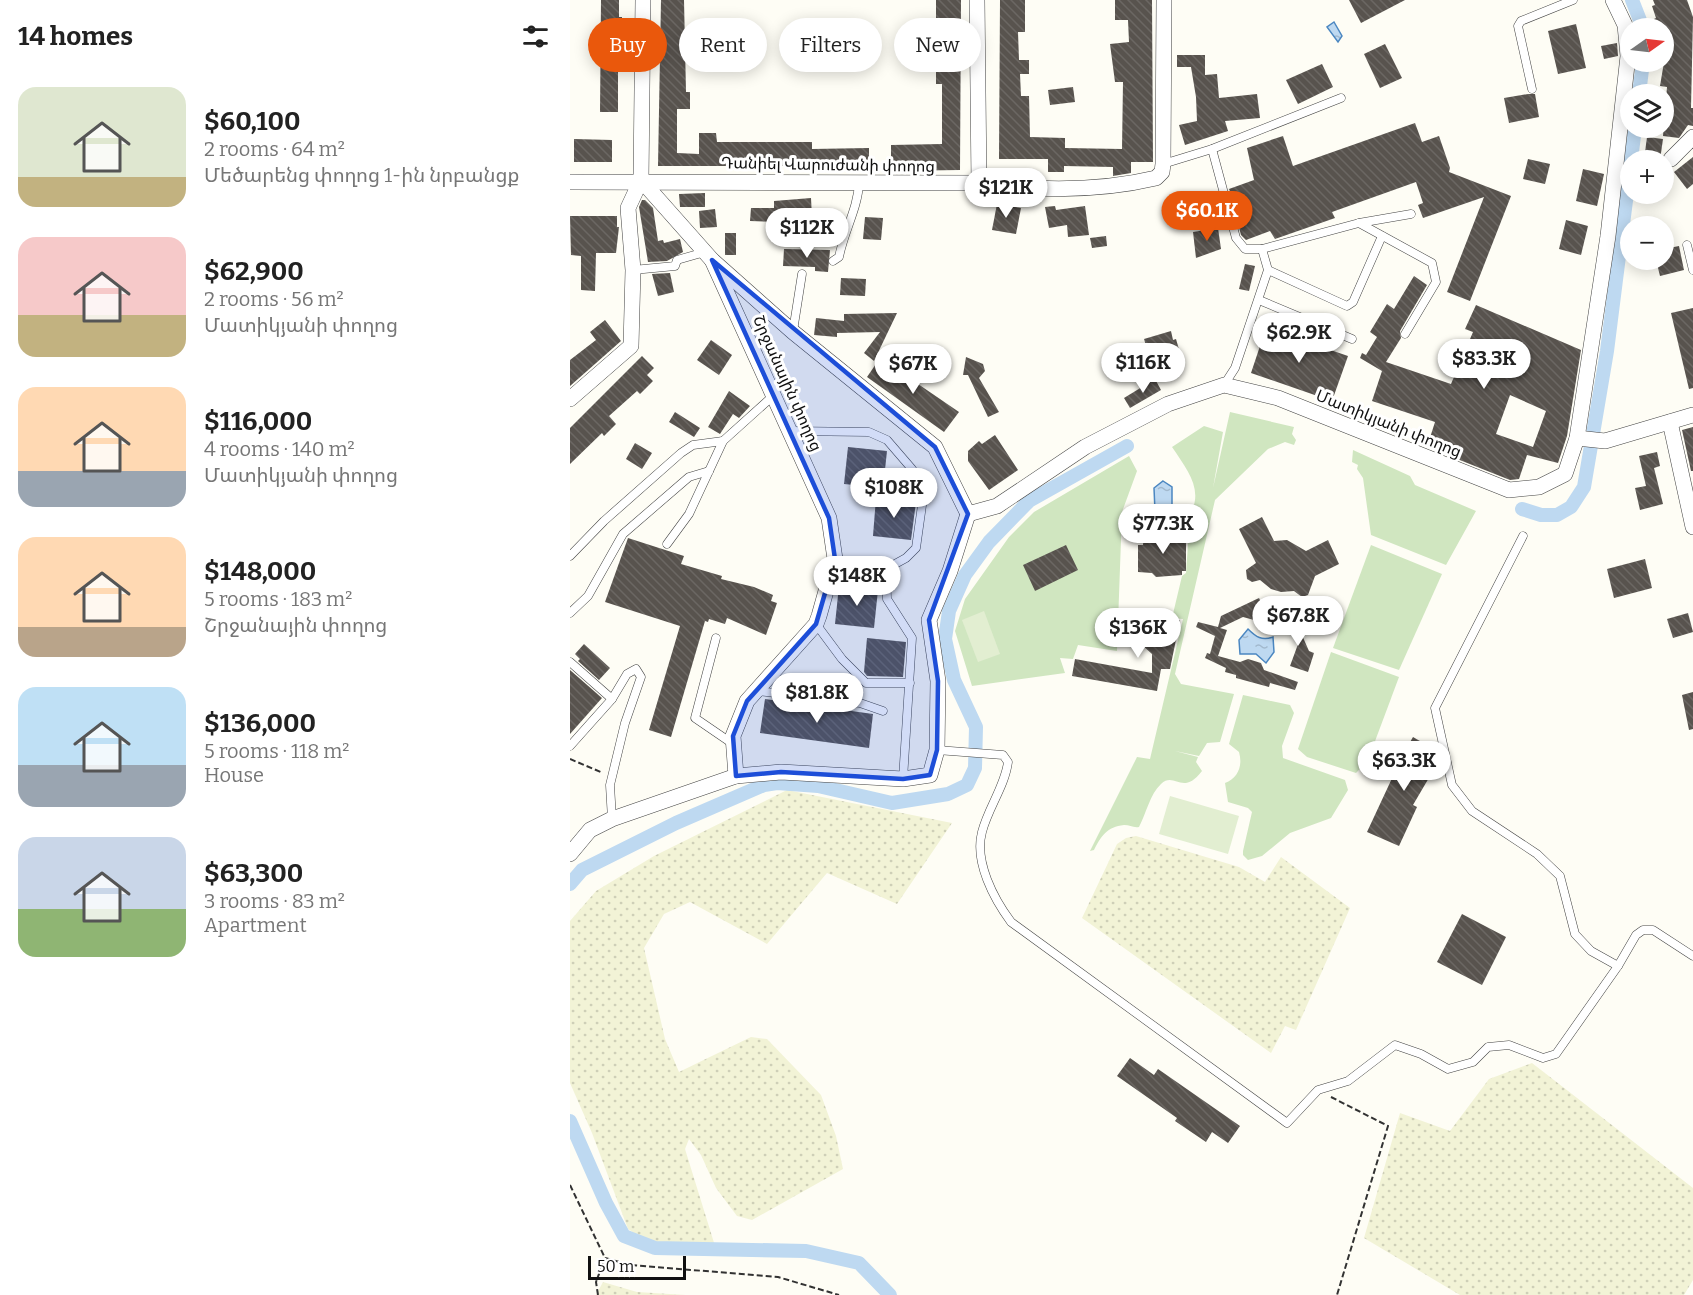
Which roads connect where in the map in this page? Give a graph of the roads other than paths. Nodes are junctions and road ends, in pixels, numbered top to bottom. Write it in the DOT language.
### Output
graph roads {
  1 [pos="643,0"];
  2 [pos="977,0"];
  3 [pos="1164,0"];
  4 [pos="1573,0"];
  5 [pos="1613,0"];
  6 [pos="1532,88"];
  7 [pos="1341,98"];
  8 [pos="1693,137"];
  9 [pos="1212,149"];
  10 [pos="1674,156"];
  11 [pos="1163,164"];
  12 [pos="640,180"];
  13 [pos="570,182"];
  14 [pos="859,183"];
  15 [pos="979,183"];
  16 [pos="1411,214"];
  17 [pos="1359,223"];
  18 [pos="1382,236"];
  19 [pos="1687,245"];
  20 [pos="1262,249"];
  21 [pos="709,256"];
  22 [pos="833,261"];
  23 [pos="633,270"];
  24 [pos="1268,270"];
  25 [pos="1693,270"];
  26 [pos="802,274"];
  27 [pos="1259,300"];
  28 [pos="793,332"];
  29 [pos="1405,334"];
  30 [pos="1352,339"];
  31 [pos="1224,385"];
  32 [pos="774,395"];
  33 [pos="570,399"];
  34 [pos="1693,416"];
  35 [pos="1670,422"];
  36 [pos="790,431"];
  37 [pos="1577,438"];
  38 [pos="723,441"];
  39 [pos="709,471"];
  40 [pos="1691,507"];
  41 [pos="968,514"];
  42 [pos="1693,527"];
  43 [pos="1523,536"];
  44 [pos="667,544"];
  45 [pos="570,556"];
  46 [pos="835,559"];
  47 [pos="886,569"];
  48 [pos="570,613"];
  49 [pos="816,624"];
  50 [pos="716,638"];
  51 [pos="570,662"];
  52 [pos="910,683"];
  53 [pos="758,691"];
  54 [pos="612,699"];
  55 [pos="883,711"];
  56 [pos="734,745"];
  57 [pos="570,746"];
  58 [pos="937,750"];
  59 [pos="736,776"];
  60 [pos="903,779"];
  61 [pos="612,819"];
  62 [pos="570,854"];
  63 [pos="1693,956"];
  64 [pos="1618,966"];
  1 -- 12 [label="street"];
  2 -- 15 [label="street"];
  3 -- 11 [label="street"];
  4 -- 6 [label="lane"];
  5 -- 37 [label="street, Մատիկյանի փողոց"];
  7 -- 9 [label="lane"];
  8 -- 10 [label="street"];
  9 -- 11 [label="lane"];
  9 -- 20 [label="lane"];
  11 -- 15 [label="street, Դանիել Վարուժանի փողոց"];
  12 -- 13 [label="street, Դանիել Վարուժանի փողոց"];
  12 -- 14 [label="street, Դանիել Վարուժանի փողոց"];
  12 -- 21 [label="street"];
  12 -- 23 [label="street"];
  14 -- 15 [label="street, Դանիել Վարուժանի փողոց"];
  14 -- 22 [label="lane"];
  16 -- 17 [label="lane"];
  17 -- 18 [label="lane"];
  17 -- 20 [label="lane"];
  18 -- 24 [label="lane"];
  18 -- 29 [label="lane"];
  19 -- 25 [label="lane"];
  20 -- 24 [label="lane"];
  21 -- 23 [label="lane"];
  21 -- 28 [label="street"];
  21 -- 32 [label="street, Շրջանային փողոց"];
  23 -- 33 [label="street"];
  24 -- 27 [label="lane"];
  26 -- 28 [label="lane"];
  27 -- 30 [label="lane"];
  27 -- 31 [label="lane"];
  28 -- 41 [label="street"];
  31 -- 37 [label="street, Մատիկյանի փողոց"];
  31 -- 41 [label="street"];
  32 -- 36 [label="street, Շրջանային փողոց"];
  32 -- 38 [label="lane"];
  34 -- 35 [label="street"];
  35 -- 37 [label="street"];
  35 -- 40 [label="street"];
  36 -- 46 [label="street, Շրջանային փողոց"];
  36 -- 47 [label="lane"];
  38 -- 39 [label="lane"];
  38 -- 45 [label="lane"];
  39 -- 44 [label="lane"];
  39 -- 48 [label="lane"];
  40 -- 42 [label="street"];
  41 -- 58 [label="street"];
  43 -- 64 [label="lane"];
  46 -- 47 [label="lane"];
  46 -- 49 [label="street, Շրջանային փողոց"];
  47 -- 52 [label="lane"];
  49 -- 52 [label="lane"];
  49 -- 53 [label="street, Շրջանային փողոց"];
  50 -- 56 [label="lane"];
  51 -- 54 [label="lane"];
  52 -- 60 [label="lane"];
  53 -- 55 [label="lane"];
  53 -- 56 [label="street, Շրջանային փողոց"];
  54 -- 57 [label="lane"];
  54 -- 61 [label="lane"];
  56 -- 59 [label="street, Շրջանային փողոց"];
  58 -- 60 [label="street"];
  58 -- 64 [label="lane"];
  59 -- 60 [label="street"];
  59 -- 61 [label="street"];
  61 -- 62 [label="street"];
  63 -- 64 [label="lane"];
}
